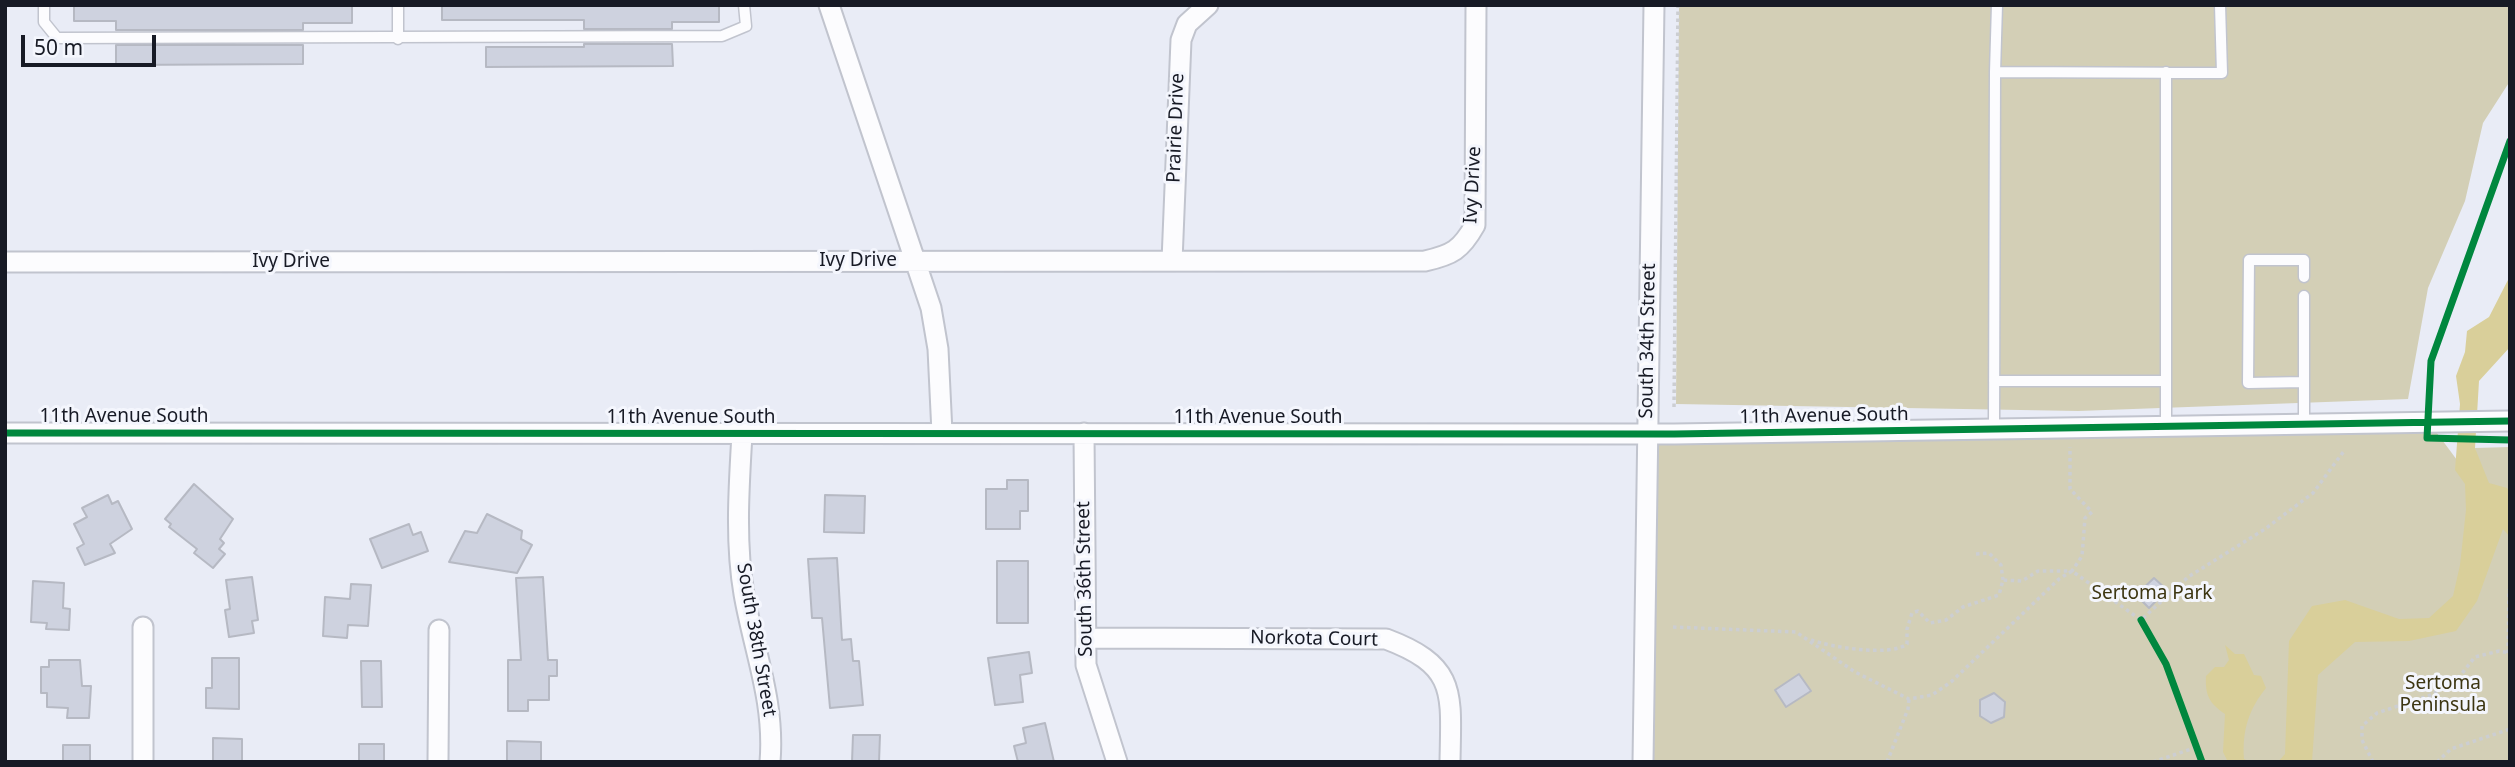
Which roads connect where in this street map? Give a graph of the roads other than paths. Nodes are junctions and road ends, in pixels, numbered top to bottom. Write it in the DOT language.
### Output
graph roads {
  1 [pos="44,5"];
  2 [pos="398,5"];
  3 [pos="744,5"];
  4 [pos="829,5"];
  5 [pos="1208,5"];
  6 [pos="1476,5"];
  7 [pos="1654,5"];
  8 [pos="1997,5"];
  9 [pos="2220,5"];
  10 [pos="398,39"];
  11 [pos="1995,72"];
  12 [pos="2166,72"];
  13 [pos="914,261"];
  14 [pos="1172,261"];
  15 [pos="5,262"];
  16 [pos="2304,278"];
  17 [pos="2304,296"];
  18 [pos="1994,381"];
  19 [pos="2166,381"];
  20 [pos="2304,382"];
  21 [pos="2503,421"];
  22 [pos="2304,423"];
  23 [pos="2166,425"];
  24 [pos="1994,428"];
  25 [pos="5,433"];
  26 [pos="942,433"];
  27 [pos="1084,433"];
  28 [pos="742,434"];
  29 [pos="1647,434"];
  30 [pos="143,627"];
  31 [pos="439,630"];
  32 [pos="1086,638"];
  33 [pos="143,762"];
  34 [pos="438,762"];
  35 [pos="770,762"];
  36 [pos="1117,762"];
  37 [pos="1450,762"];
  38 [pos="1643,762"];
  1 -- 10 [label="lane"];
  2 -- 10 [label="lane"];
  3 -- 10 [label="lane"];
  4 -- 13 [label="street"];
  5 -- 14 [label="street, Prairie Drive"];
  6 -- 14 [label="street, Ivy Drive"];
  7 -- 29 [label="street, South 34th Street"];
  8 -- 11 [label="lane"];
  9 -- 12 [label="lane"];
  11 -- 12 [label="lane"];
  11 -- 18 [label="lane"];
  12 -- 19 [label="lane"];
  13 -- 14 [label="street, Ivy Drive"];
  13 -- 15 [label="street, Ivy Drive"];
  13 -- 26 [label="street"];
  16 -- 20 [label="lane"];
  17 -- 20 [label="lane"];
  18 -- 19 [label="lane"];
  18 -- 24 [label="lane"];
  19 -- 23 [label="lane"];
  20 -- 22 [label="lane"];
  21 -- 22 [label="street, 11th Avenue South"];
  22 -- 23 [label="street, 11th Avenue South"];
  23 -- 24 [label="street, 11th Avenue South"];
  24 -- 29 [label="street, 11th Avenue South"];
  25 -- 28 [label="street, 11th Avenue South"];
  26 -- 27 [label="street, 11th Avenue South"];
  26 -- 28 [label="street, 11th Avenue South"];
  27 -- 29 [label="street, 11th Avenue South"];
  27 -- 32 [label="street, South 36th Street"];
  28 -- 35 [label="street, South 38th Street"];
  29 -- 38 [label="street, South 34th Street"];
  30 -- 33 [label="street"];
  31 -- 34 [label="street"];
  32 -- 36 [label="street, South 36th Street"];
  32 -- 37 [label="street, Norkota Court"];
}
